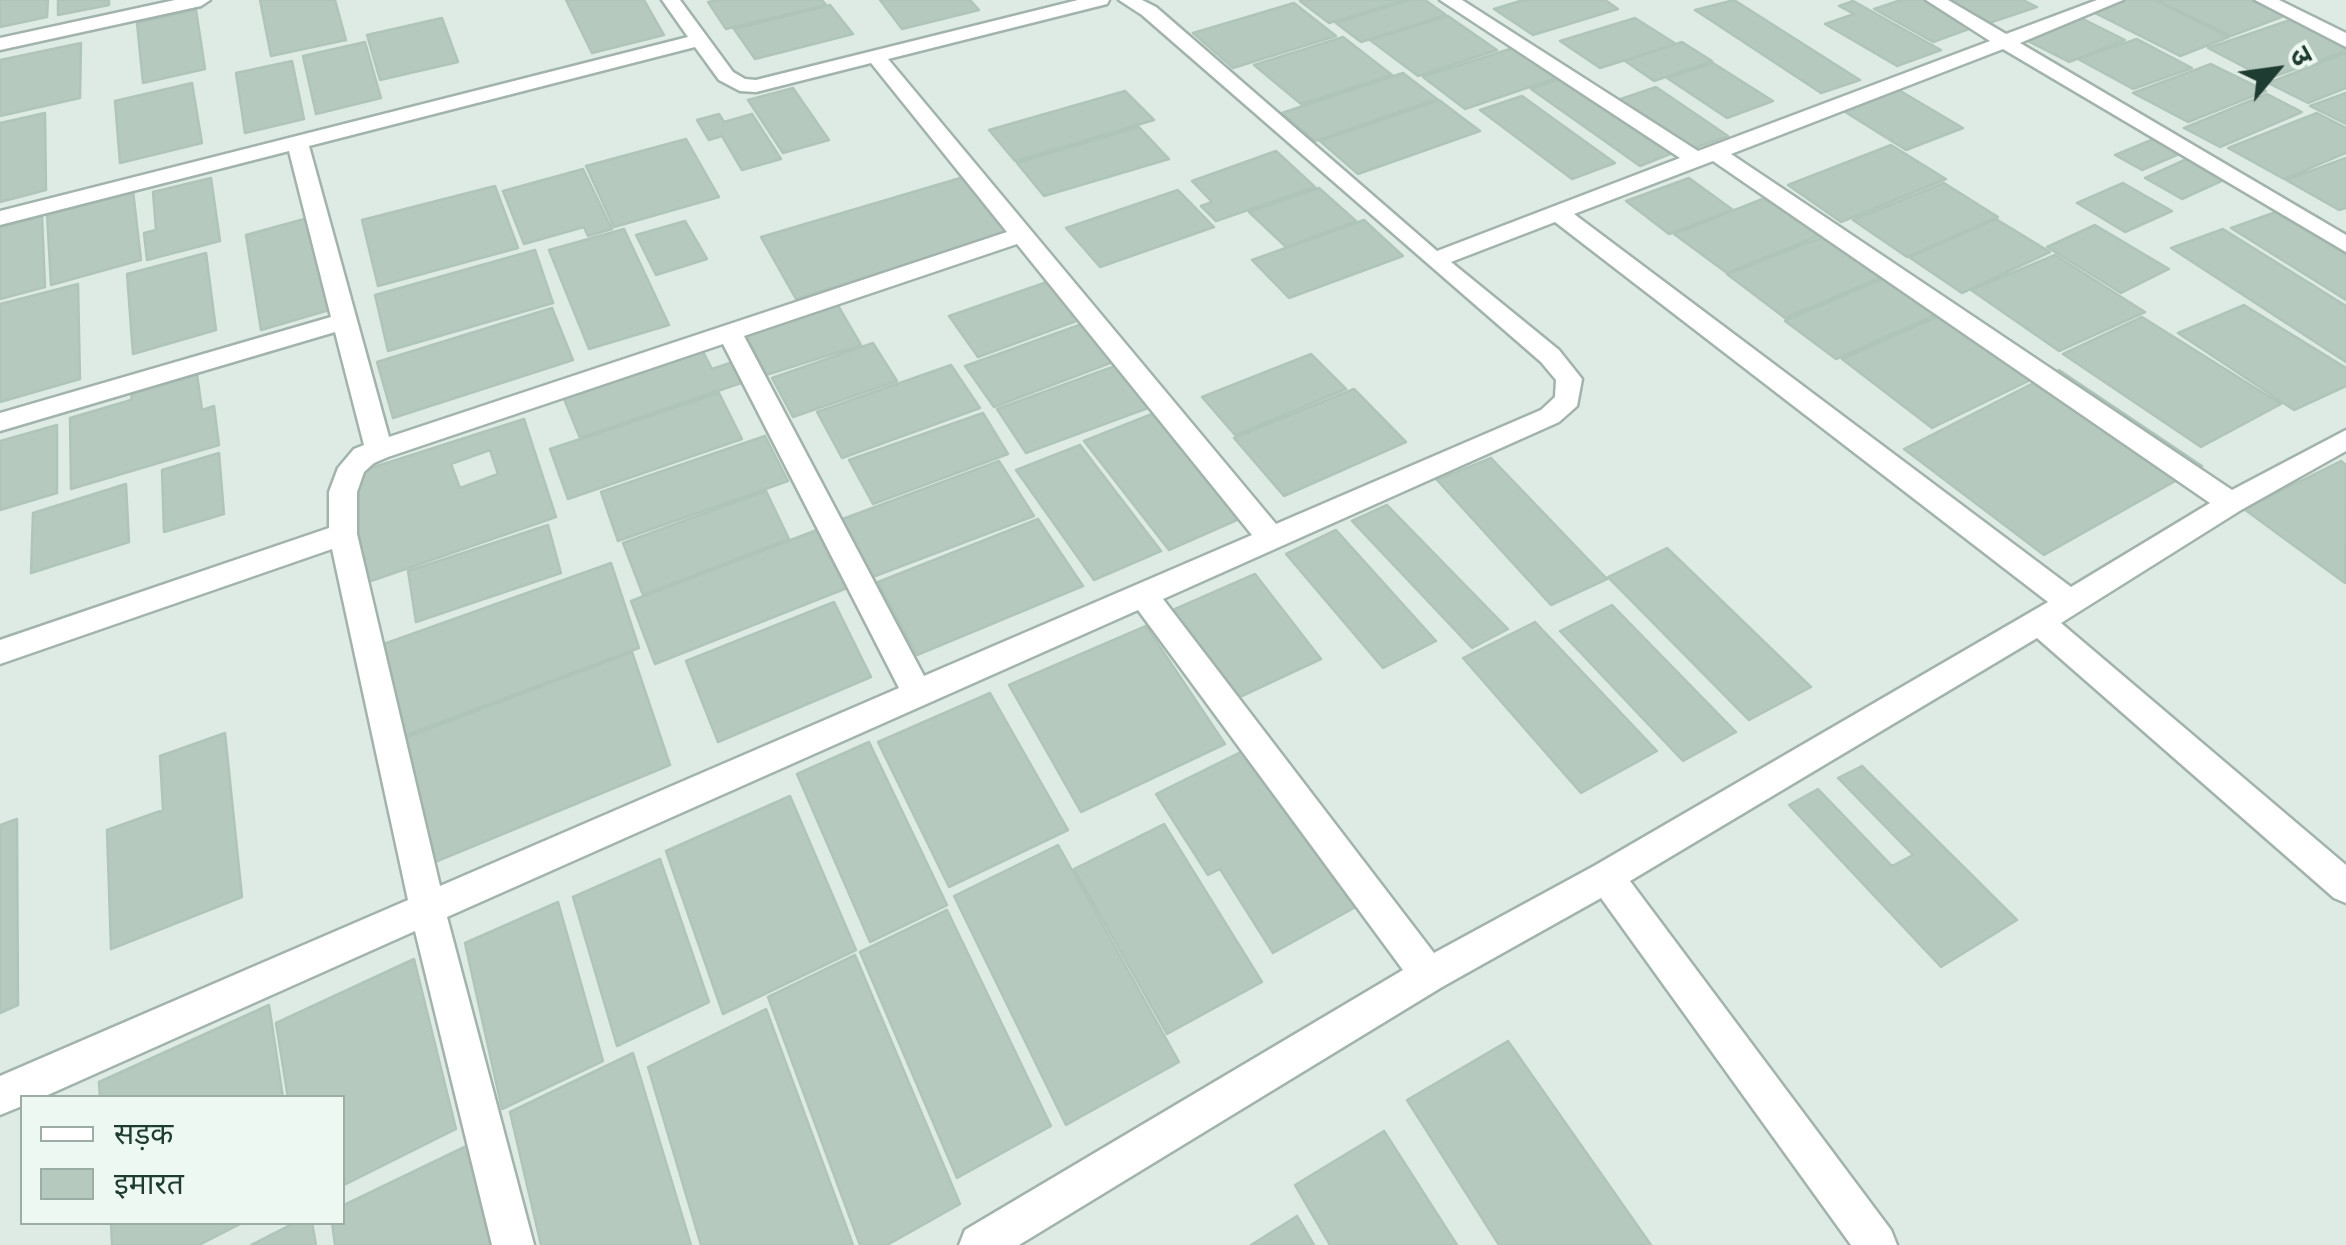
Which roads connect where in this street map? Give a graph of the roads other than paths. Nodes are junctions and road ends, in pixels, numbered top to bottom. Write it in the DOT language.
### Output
graph roads {
  1 [pos="201,0"];
  2 [pos="672,0"];
  3 [pos="1100,0"];
  4 [pos="1128,0"];
  5 [pos="1449,0"];
  6 [pos="1935,0"];
  7 [pos="2114,0"];
  8 [pos="2264,0"];
  9 [pos="698,40"];
  10 [pos="2002,41"];
  11 [pos="2346,41"];
  12 [pos="0,44"];
  13 [pos="876,57"];
  14 [pos="297,141"];
  15 [pos="1707,156"];
  16 [pos="1558,213"];
  17 [pos="0,218"];
  18 [pos="1022,235"];
  19 [pos="2346,245"];
  20 [pos="1434,260"];
  21 [pos="344,321"];
  22 [pos="730,333"];
  23 [pos="0,422"];
  24 [pos="2346,439"];
  25 [pos="379,450"];
  26 [pos="2231,503"];
  27 [pos="343,534"];
  28 [pos="1271,538"];
  29 [pos="1142,594"];
  30 [pos="2071,602"];
  31 [pos="2039,622"];
  32 [pos="0,652"];
  33 [pos="918,693"];
  34 [pos="1606,877"];
  35 [pos="2346,887"];
  36 [pos="428,908"];
  37 [pos="1428,975"];
  38 [pos="0,1096"];
  39 [pos="513,1245"];
  40 [pos="980,1245"];
  41 [pos="1876,1245"];
  1 -- 12 [label="street"];
  2 -- 9 [label="street"];
  3 -- 13 [label="street"];
  4 -- 20 [label="street"];
  5 -- 15 [label="street"];
  6 -- 10 [label="street"];
  7 -- 10 [label="street"];
  8 -- 11 [label="street"];
  9 -- 13 [label="street"];
  9 -- 14 [label="street"];
  10 -- 15 [label="street"];
  10 -- 19 [label="street"];
  13 -- 18 [label="street"];
  14 -- 17 [label="street"];
  14 -- 21 [label="street"];
  15 -- 16 [label="street"];
  15 -- 26 [label="street"];
  16 -- 20 [label="street"];
  16 -- 30 [label="street"];
  18 -- 22 [label="street"];
  18 -- 28 [label="street"];
  20 -- 28 [label="street"];
  21 -- 23 [label="street"];
  21 -- 25 [label="street"];
  22 -- 25 [label="street"];
  22 -- 33 [label="street"];
  24 -- 26 [label="street"];
  25 -- 27 [label="street"];
  26 -- 30 [label="street"];
  27 -- 32 [label="street"];
  27 -- 36 [label="street"];
  28 -- 29 [label="street"];
  29 -- 33 [label="street"];
  29 -- 37 [label="street"];
  30 -- 31 [label="street"];
  31 -- 34 [label="street"];
  31 -- 35 [label="street"];
  33 -- 36 [label="street"];
  34 -- 37 [label="street"];
  34 -- 41 [label="street"];
  36 -- 38 [label="street"];
  36 -- 39 [label="street"];
  37 -- 40 [label="street"];
}
